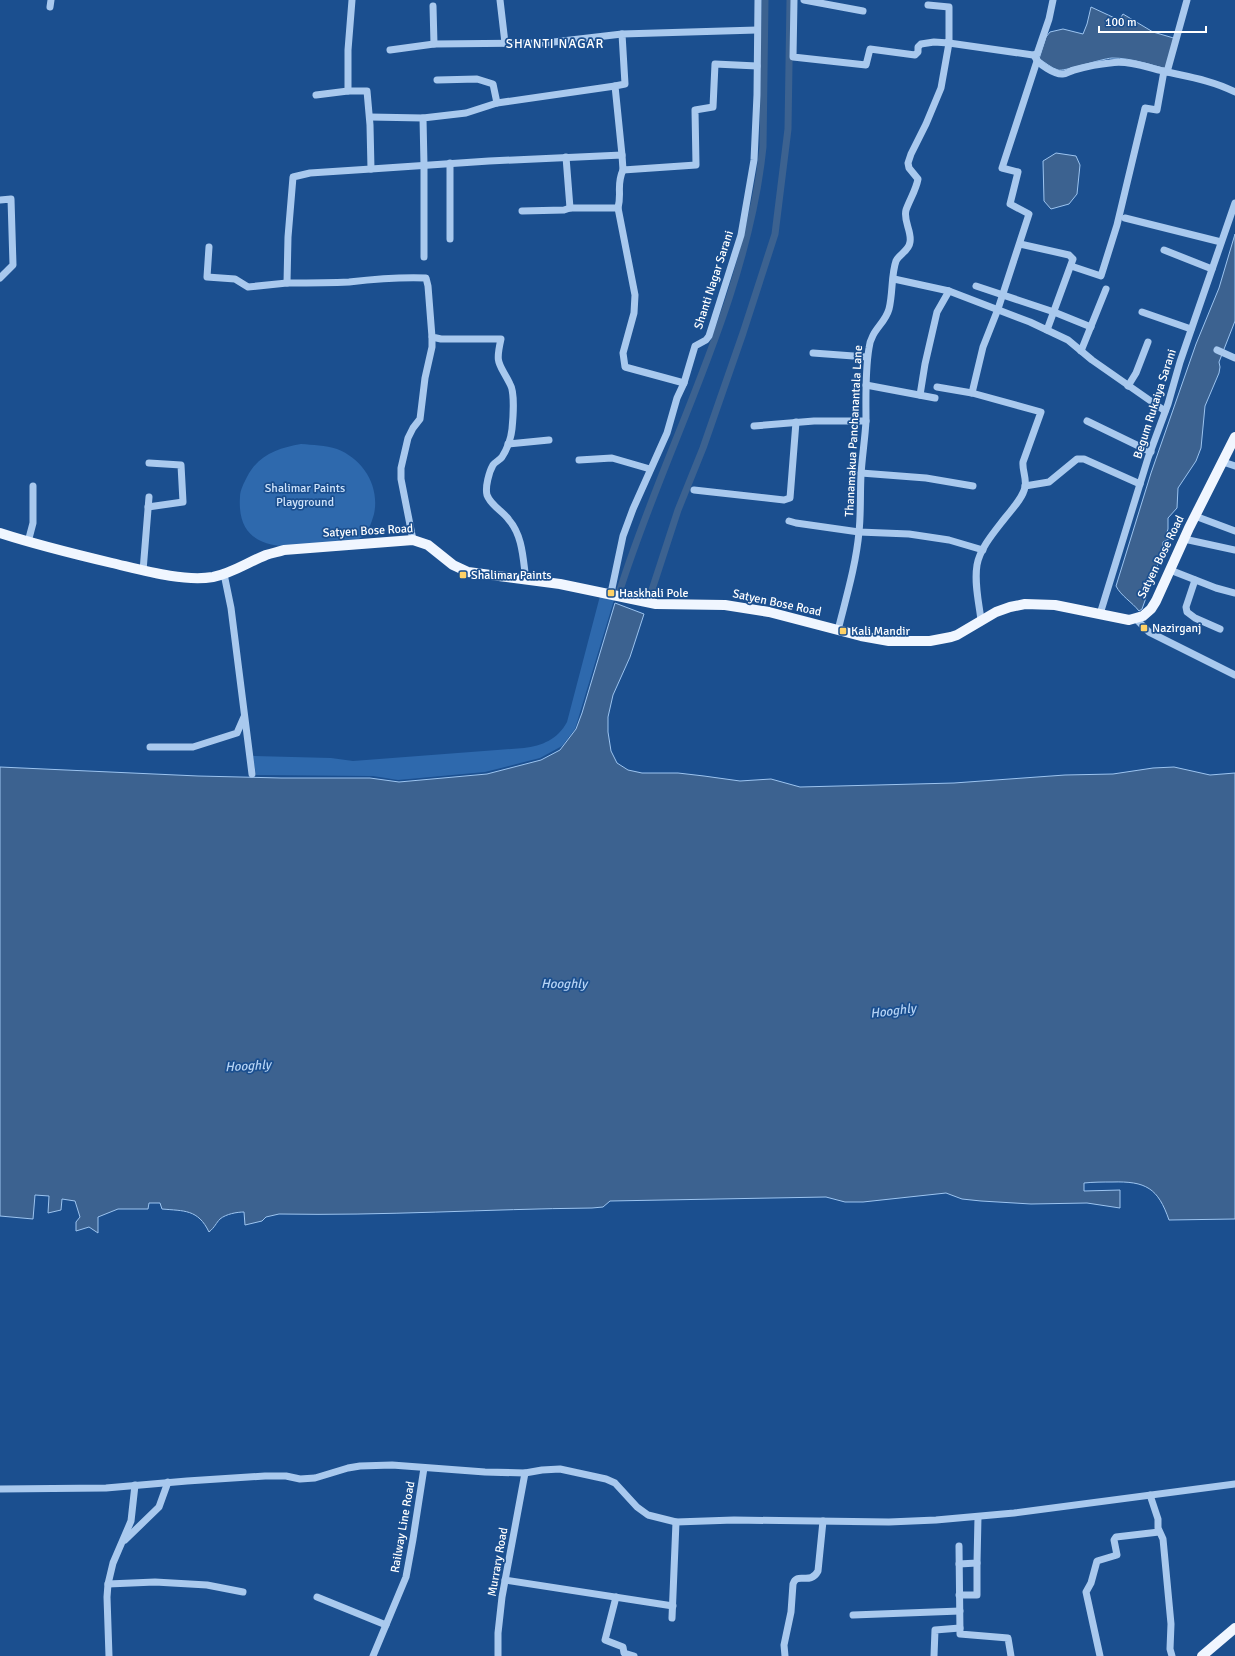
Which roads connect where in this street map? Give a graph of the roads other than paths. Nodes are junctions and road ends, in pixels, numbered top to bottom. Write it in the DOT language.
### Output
graph roads {
  1 [pos="352,0"];
  2 [pos="500,0"];
  3 [pos="758,0"];
  4 [pos="794,0"];
  5 [pos="804,0"];
  6 [pos="1052,0"];
  7 [pos="1187,0"];
  8 [pos="928,5"];
  9 [pos="433,6"];
  10 [pos="863,11"];
  11 [pos="757,30"];
  12 [pos="622,34"];
  13 [pos="505,43"];
  14 [pos="949,43"];
  15 [pos="434,44"];
  16 [pos="390,50"];
  17 [pos="1036,58"];
  18 [pos="757,66"];
  19 [pos="1166,72"];
  20 [pos="437,80"];
  21 [pos="615,86"];
  22 [pos="348,91"];
  23 [pos="1235,92"];
  24 [pos="316,95"];
  25 [pos="497,103"];
  26 [pos="370,117"];
  27 [pos="423,118"];
  28 [pos="622,154"];
  29 [pos="566,157"];
  30 [pos="450,163"];
  31 [pos="424,165"];
  32 [pos="371,169"];
  33 [pos="623,170"];
  34 [pos="0,200"];
  35 [pos="1235,203"];
  36 [pos="570,208"];
  37 [pos="618,208"];
  38 [pos="522,211"];
  39 [pos="1125,218"];
  40 [pos="450,238"];
  41 [pos="1221,242"];
  42 [pos="1020,244"];
  43 [pos="209,247"];
  44 [pos="1164,250"];
  45 [pos="424,257"];
  46 [pos="1071,266"];
  47 [pos="1212,269"];
  48 [pos="0,278"];
  49 [pos="894,279"];
  50 [pos="287,283"];
  51 [pos="976,286"];
  52 [pos="1106,289"];
  53 [pos="950,291"];
  54 [pos="1003,295"];
  55 [pos="998,309"];
  56 [pos="1054,312"];
  57 [pos="1142,312"];
  58 [pos="1091,327"];
  59 [pos="1191,329"];
  60 [pos="1047,330"];
  61 [pos="432,337"];
  62 [pos="1148,342"];
  63 [pos="1217,350"];
  64 [pos="1081,351"];
  65 [pos="813,353"];
  66 [pos="868,358"];
  67 [pos="1235,358"];
  68 [pos="684,383"];
  69 [pos="866,385"];
  70 [pos="1128,386"];
  71 [pos="937,387"];
  72 [pos="972,393"];
  73 [pos="920,395"];
  74 [pos="935,398"];
  75 [pos="1166,411"];
  76 [pos="866,421"];
  77 [pos="1087,421"];
  78 [pos="796,422"];
  79 [pos="754,426"];
  80 [pos="549,440"];
  81 [pos="1234,441"];
  82 [pos="508,444"];
  83 [pos="1150,452"];
  84 [pos="580,460"];
  85 [pos="1223,462"];
  86 [pos="149,463"];
  87 [pos="1235,466"];
  88 [pos="650,469"];
  89 [pos="861,473"];
  90 [pos="1140,484"];
  91 [pos="33,486"];
  92 [pos="974,486"];
  93 [pos="1025,486"];
  94 [pos="694,490"];
  95 [pos="149,498"];
  96 [pos="148,507"];
  97 [pos="1195,516"];
  98 [pos="789,521"];
  99 [pos="1235,531"];
  100 [pos="859,532"];
  101 [pos="0,533"];
  102 [pos="413,540"];
  103 [pos="1184,540"];
  104 [pos="28,542"];
  105 [pos="982,550"];
  106 [pos="1235,550"];
  107 [pos="1170,570"];
  108 [pos="143,571"];
  109 [pos="224,574"];
  110 [pos="526,580"];
  111 [pos="1195,580"];
  112 [pos="1235,593"];
  113 [pos="614,594"];
  114 [pos="1100,614"];
  115 [pos="1136,619"];
  116 [pos="981,620"];
  117 [pos="1220,629"];
  118 [pos="838,630"];
  119 [pos="1235,675"];
  120 [pos="245,716"];
  121 [pos="150,747"];
  122 [pos="252,774"];
  123 [pos="424,1468"];
  124 [pos="525,1473"];
  125 [pos="168,1482"];
  126 [pos="1235,1484"];
  127 [pos="135,1485"];
  128 [pos="0,1489"];
  129 [pos="1150,1495"];
  130 [pos="978,1517"];
  131 [pos="823,1521"];
  132 [pos="676,1522"];
  133 [pos="1159,1532"];
  134 [pos="122,1543"];
  135 [pos="959,1546"];
  136 [pos="977,1563"];
  137 [pos="959,1564"];
  138 [pos="505,1580"];
  139 [pos="108,1584"];
  140 [pos="243,1592"];
  141 [pos="960,1595"];
  142 [pos="317,1597"];
  143 [pos="616,1597"];
  144 [pos="673,1606"];
  145 [pos="960,1611"];
  146 [pos="853,1615"];
  147 [pos="672,1618"];
  148 [pos="386,1625"];
  149 [pos="960,1628"];
  150 [pos="1235,1628"];
  151 [pos="108,1656"];
  152 [pos="373,1656"];
  153 [pos="498,1656"];
  154 [pos="634,1656"];
  155 [pos="785,1656"];
  156 [pos="934,1656"];
  157 [pos="1011,1656"];
  158 [pos="1100,1656"];
  159 [pos="1172,1656"];
  160 [pos="1202,1656"];
  1 -- 22 [label="street"];
  2 -- 13 [label="street"];
  3 -- 11 [label="street, Shanti Nagar Sarani"];
  4 -- 14 [label="street"];
  5 -- 10 [label="street"];
  6 -- 17 [label="street"];
  7 -- 19 [label="street"];
  8 -- 14 [label="street"];
  9 -- 15 [label="street"];
  11 -- 12 [label="street"];
  11 -- 18 [label="street, Shanti Nagar Sarani"];
  12 -- 13 [label="street"];
  12 -- 21 [label="street"];
  13 -- 15 [label="street"];
  14 -- 17 [label="street"];
  14 -- 49 [label="street, Thanamakua Panchanantala Lane"];
  15 -- 16 [label="street"];
  17 -- 19 [label="street"];
  17 -- 42 [label="street"];
  18 -- 33 [label="street"];
  18 -- 68 [label="street, Shanti Nagar Sarani"];
  19 -- 23 [label="street"];
  19 -- 46 [label="street"];
  20 -- 25 [label="street"];
  21 -- 25 [label="street"];
  21 -- 28 [label="street"];
  22 -- 24 [label="street"];
  22 -- 26 [label="street"];
  25 -- 27 [label="street"];
  26 -- 27 [label="street"];
  26 -- 32 [label="street"];
  27 -- 31 [label="street"];
  28 -- 29 [label="street"];
  28 -- 33 [label="street"];
  29 -- 30 [label="street"];
  29 -- 36 [label="street"];
  30 -- 31 [label="street"];
  30 -- 40 [label="street"];
  31 -- 32 [label="street"];
  31 -- 45 [label="street"];
  32 -- 50 [label="street"];
  33 -- 37 [label="street"];
  34 -- 48 [label="street"];
  35 -- 41 [label="street, Begum Rukaiya Sarani"];
  36 -- 37 [label="street"];
  36 -- 38 [label="street"];
  37 -- 68 [label="street"];
  39 -- 41 [label="street"];
  41 -- 47 [label="street, Begum Rukaiya Sarani"];
  42 -- 46 [label="street"];
  42 -- 54 [label="street"];
  43 -- 50 [label="street"];
  44 -- 47 [label="street"];
  46 -- 56 [label="street"];
  47 -- 59 [label="street, Begum Rukaiya Sarani"];
  49 -- 53 [label="street"];
  49 -- 66 [label="street, Thanamakua Panchanantala Lane"];
  50 -- 61 [label="street"];
  51 -- 54 [label="street"];
  52 -- 58 [label="street"];
  53 -- 55 [label="street"];
  53 -- 73 [label="street"];
  54 -- 55 [label="street"];
  54 -- 56 [label="street"];
  55 -- 60 [label="street"];
  55 -- 72 [label="street"];
  56 -- 58 [label="street"];
  56 -- 60 [label="street"];
  57 -- 59 [label="street"];
  58 -- 64 [label="street"];
  59 -- 75 [label="street, Begum Rukaiya Sarani"];
  60 -- 64 [label="street"];
  61 -- 82 [label="street"];
  61 -- 102 [label="street"];
  62 -- 70 [label="street"];
  63 -- 67 [label="street"];
  64 -- 70 [label="street"];
  65 -- 66 [label="street"];
  66 -- 69 [label="street, Thanamakua Panchanantala Lane"];
  68 -- 88 [label="street, Shanti Nagar Sarani"];
  69 -- 73 [label="street"];
  69 -- 76 [label="street, Thanamakua Panchanantala Lane"];
  70 -- 75 [label="street"];
  71 -- 72 [label="street"];
  72 -- 93 [label="street"];
  73 -- 74 [label="street"];
  75 -- 83 [label="street, Begum Rukaiya Sarani"];
  76 -- 78 [label="street"];
  76 -- 89 [label="street, Thanamakua Panchanantala Lane"];
  77 -- 83 [label="street"];
  78 -- 79 [label="street"];
  78 -- 94 [label="street"];
  80 -- 82 [label="street"];
  81 -- 85 [label="main road, Satyen Bose Road"];
  82 -- 110 [label="street"];
  83 -- 90 [label="street, Begum Rukaiya Sarani"];
  84 -- 88 [label="street"];
  85 -- 87 [label="street"];
  85 -- 97 [label="main road, Satyen Bose Road"];
  86 -- 96 [label="street"];
  88 -- 113 [label="street, Shanti Nagar Sarani"];
  89 -- 92 [label="street"];
  89 -- 100 [label="street, Thanamakua Panchanantala Lane"];
  90 -- 93 [label="street"];
  90 -- 114 [label="street, Begum Rukaiya Sarani"];
  91 -- 104 [label="street"];
  93 -- 105 [label="street"];
  95 -- 96 [label="street"];
  96 -- 108 [label="street"];
  97 -- 99 [label="street"];
  97 -- 103 [label="main road, Satyen Bose Road"];
  98 -- 100 [label="street"];
  100 -- 105 [label="street"];
  100 -- 118 [label="street, Thanamakua Panchanantala Lane"];
  101 -- 104 [label="main road, Satyen Bose Road"];
  102 -- 109 [label="main road, Satyen Bose Road"];
  102 -- 110 [label="main road, Satyen Bose Road"];
  103 -- 106 [label="street"];
  103 -- 107 [label="main road, Satyen Bose Road"];
  104 -- 108 [label="main road, Satyen Bose Road"];
  105 -- 116 [label="street"];
  107 -- 111 [label="street"];
  107 -- 115 [label="main road, Satyen Bose Road"];
  108 -- 109 [label="main road, Satyen Bose Road"];
  109 -- 120 [label="street"];
  110 -- 113 [label="main road, Satyen Bose Road"];
  111 -- 112 [label="street"];
  111 -- 117 [label="street"];
  113 -- 118 [label="main road, Satyen Bose Road"];
  114 -- 115 [label="main road, Satyen Bose Road"];
  114 -- 116 [label="main road, Satyen Bose Road"];
  115 -- 119 [label="street"];
  116 -- 118 [label="main road, Satyen Bose Road"];
  120 -- 121 [label="street"];
  120 -- 122 [label="street"];
  123 -- 124 [label="street"];
  123 -- 125 [label="street"];
  123 -- 148 [label="street, Railway Line Road"];
  124 -- 132 [label="street"];
  124 -- 138 [label="street, Murrary Road"];
  125 -- 127 [label="street"];
  125 -- 134 [label="street"];
  126 -- 129 [label="street"];
  127 -- 128 [label="street"];
  127 -- 134 [label="street"];
  129 -- 130 [label="street"];
  129 -- 133 [label="street"];
  130 -- 131 [label="street"];
  130 -- 136 [label="street"];
  131 -- 132 [label="street"];
  131 -- 155 [label="street"];
  132 -- 144 [label="street"];
  133 -- 158 [label="street"];
  133 -- 159 [label="street"];
  134 -- 139 [label="street"];
  135 -- 137 [label="street"];
  136 -- 137 [label="street"];
  136 -- 141 [label="street"];
  137 -- 141 [label="street"];
  138 -- 143 [label="street"];
  138 -- 153 [label="street, Murrary Road"];
  139 -- 140 [label="street"];
  139 -- 151 [label="street"];
  141 -- 145 [label="street"];
  142 -- 148 [label="street"];
  143 -- 144 [label="street"];
  143 -- 154 [label="street"];
  144 -- 147 [label="street"];
  145 -- 146 [label="street"];
  145 -- 149 [label="street"];
  148 -- 152 [label="street, Railway Line Road"];
  149 -- 156 [label="street"];
  149 -- 157 [label="street"];
  150 -- 160 [label="main road"];
}
